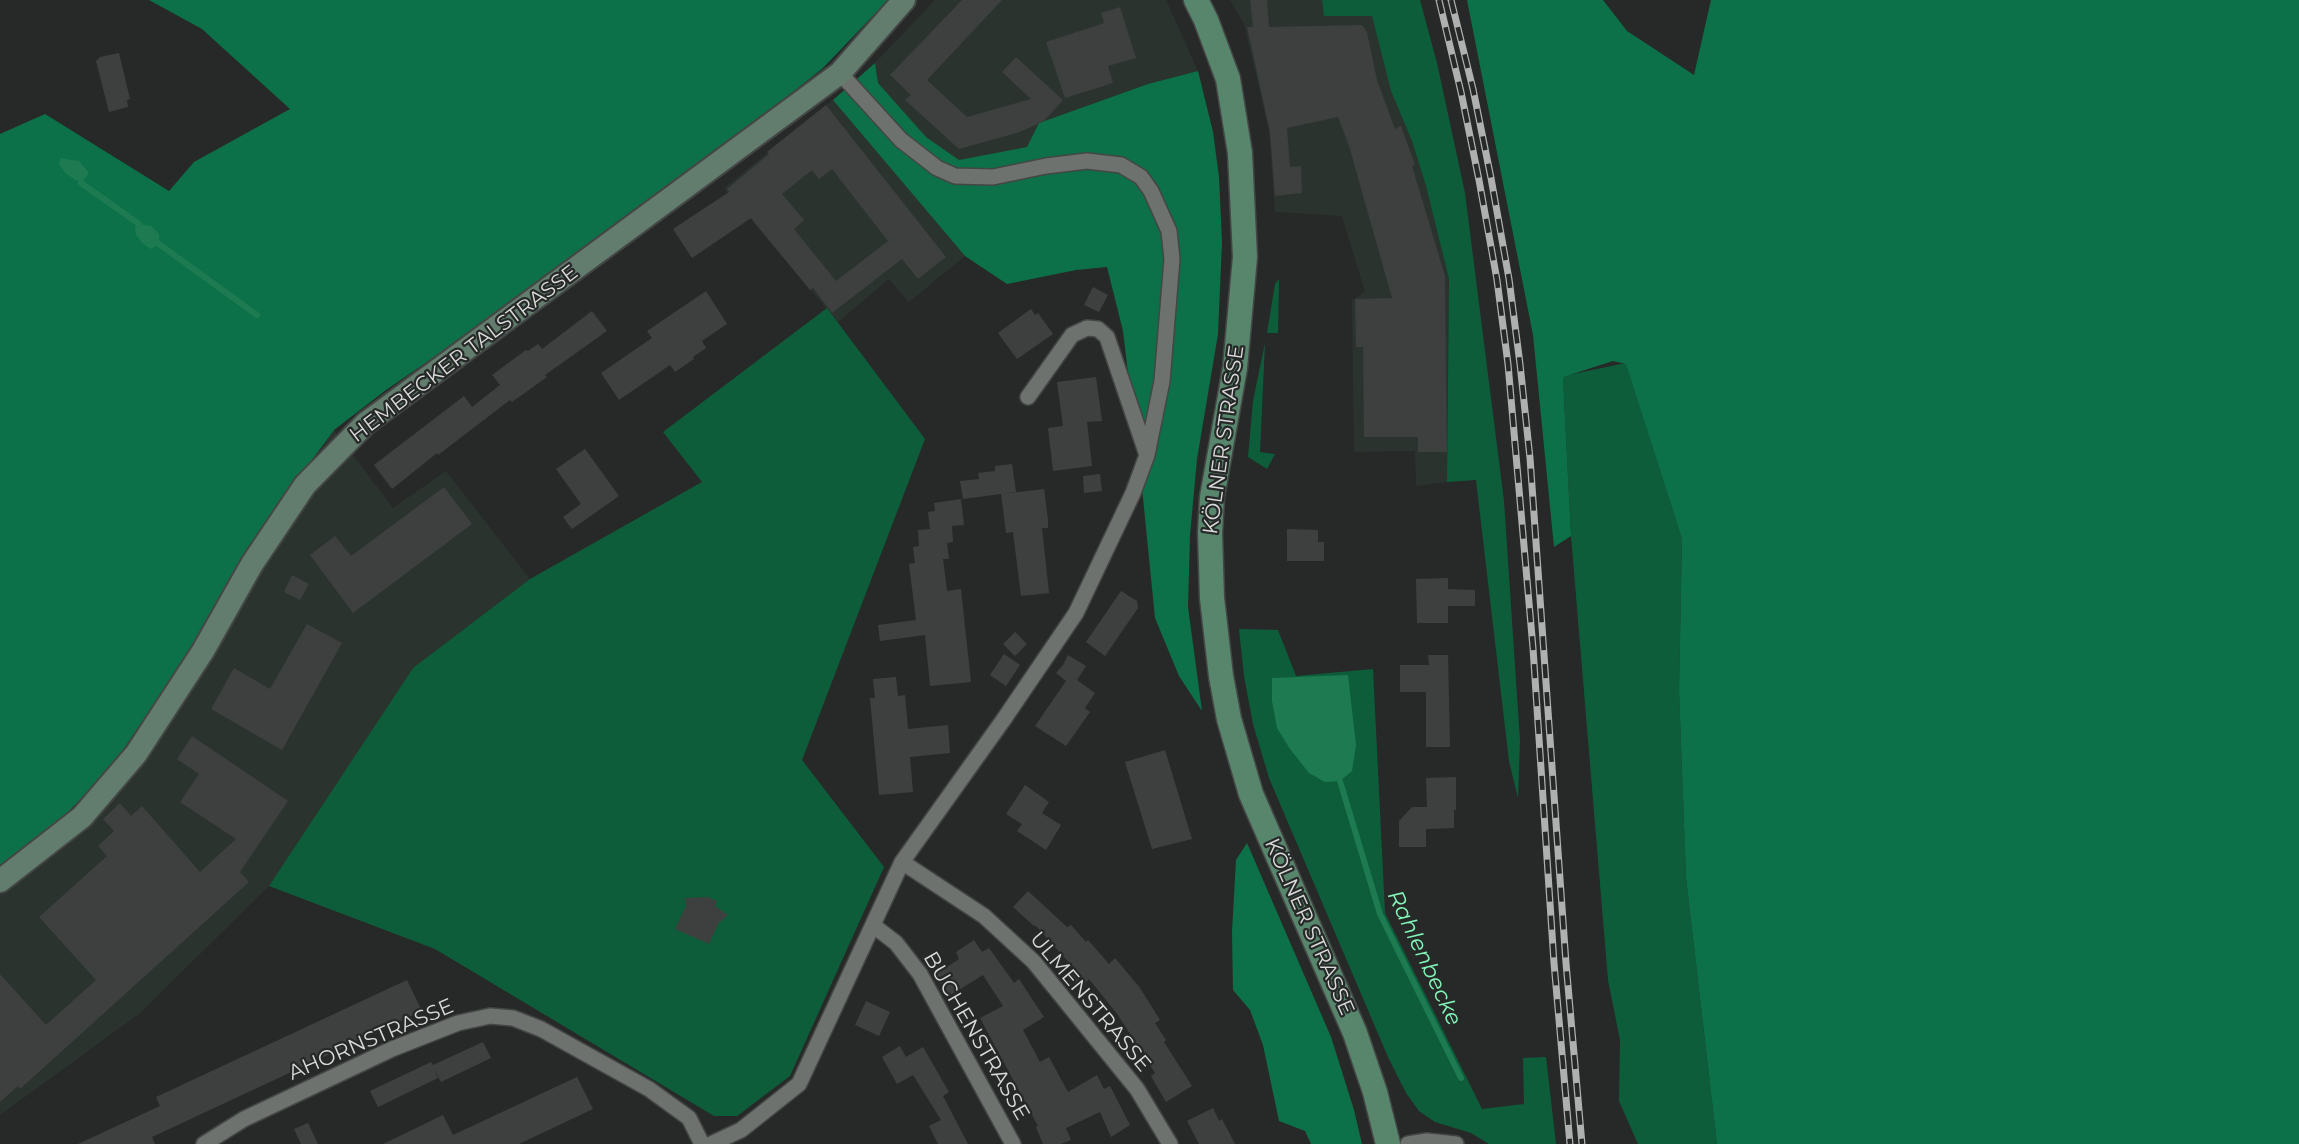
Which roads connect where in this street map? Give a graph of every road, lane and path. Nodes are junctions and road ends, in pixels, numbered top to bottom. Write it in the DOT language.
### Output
graph roads {
  1 [pos="904,0"];
  2 [pos="1197,0"];
  3 [pos="840,73"];
  4 [pos="1028,397"];
  5 [pos="1148,455"];
  6 [pos="902,862"];
  7 [pos="0,881"];
  8 [pos="874,926"];
  9 [pos="204,1144"];
  10 [pos="702,1144"];
  11 [pos="711,1144"];
  12 [pos="1013,1144"];
  13 [pos="1170,1144"];
  14 [pos="1388,1144"];
  15 [pos="1408,1144"];
  16 [pos="1456,1144"];
  1 -- 3 [label="street, HEMBECKER TALSTRASSE"];
  2 -- 14 [label="main road, KÖLNER STRASSE"];
  3 -- 5 [label="street"];
  3 -- 7 [label="street, HEMBECKER TALSTRASSE"];
  4 -- 5 [label="street"];
  5 -- 6 [label="street"];
  6 -- 8 [label="street"];
  6 -- 13 [label="street, ULMENSTRASSE"];
  8 -- 11 [label="street"];
  8 -- 12 [label="street, BUCHENSTRASSE"];
  9 -- 10 [label="street, AHORNSTRASSE"];
  15 -- 16 [label="street"];
}
